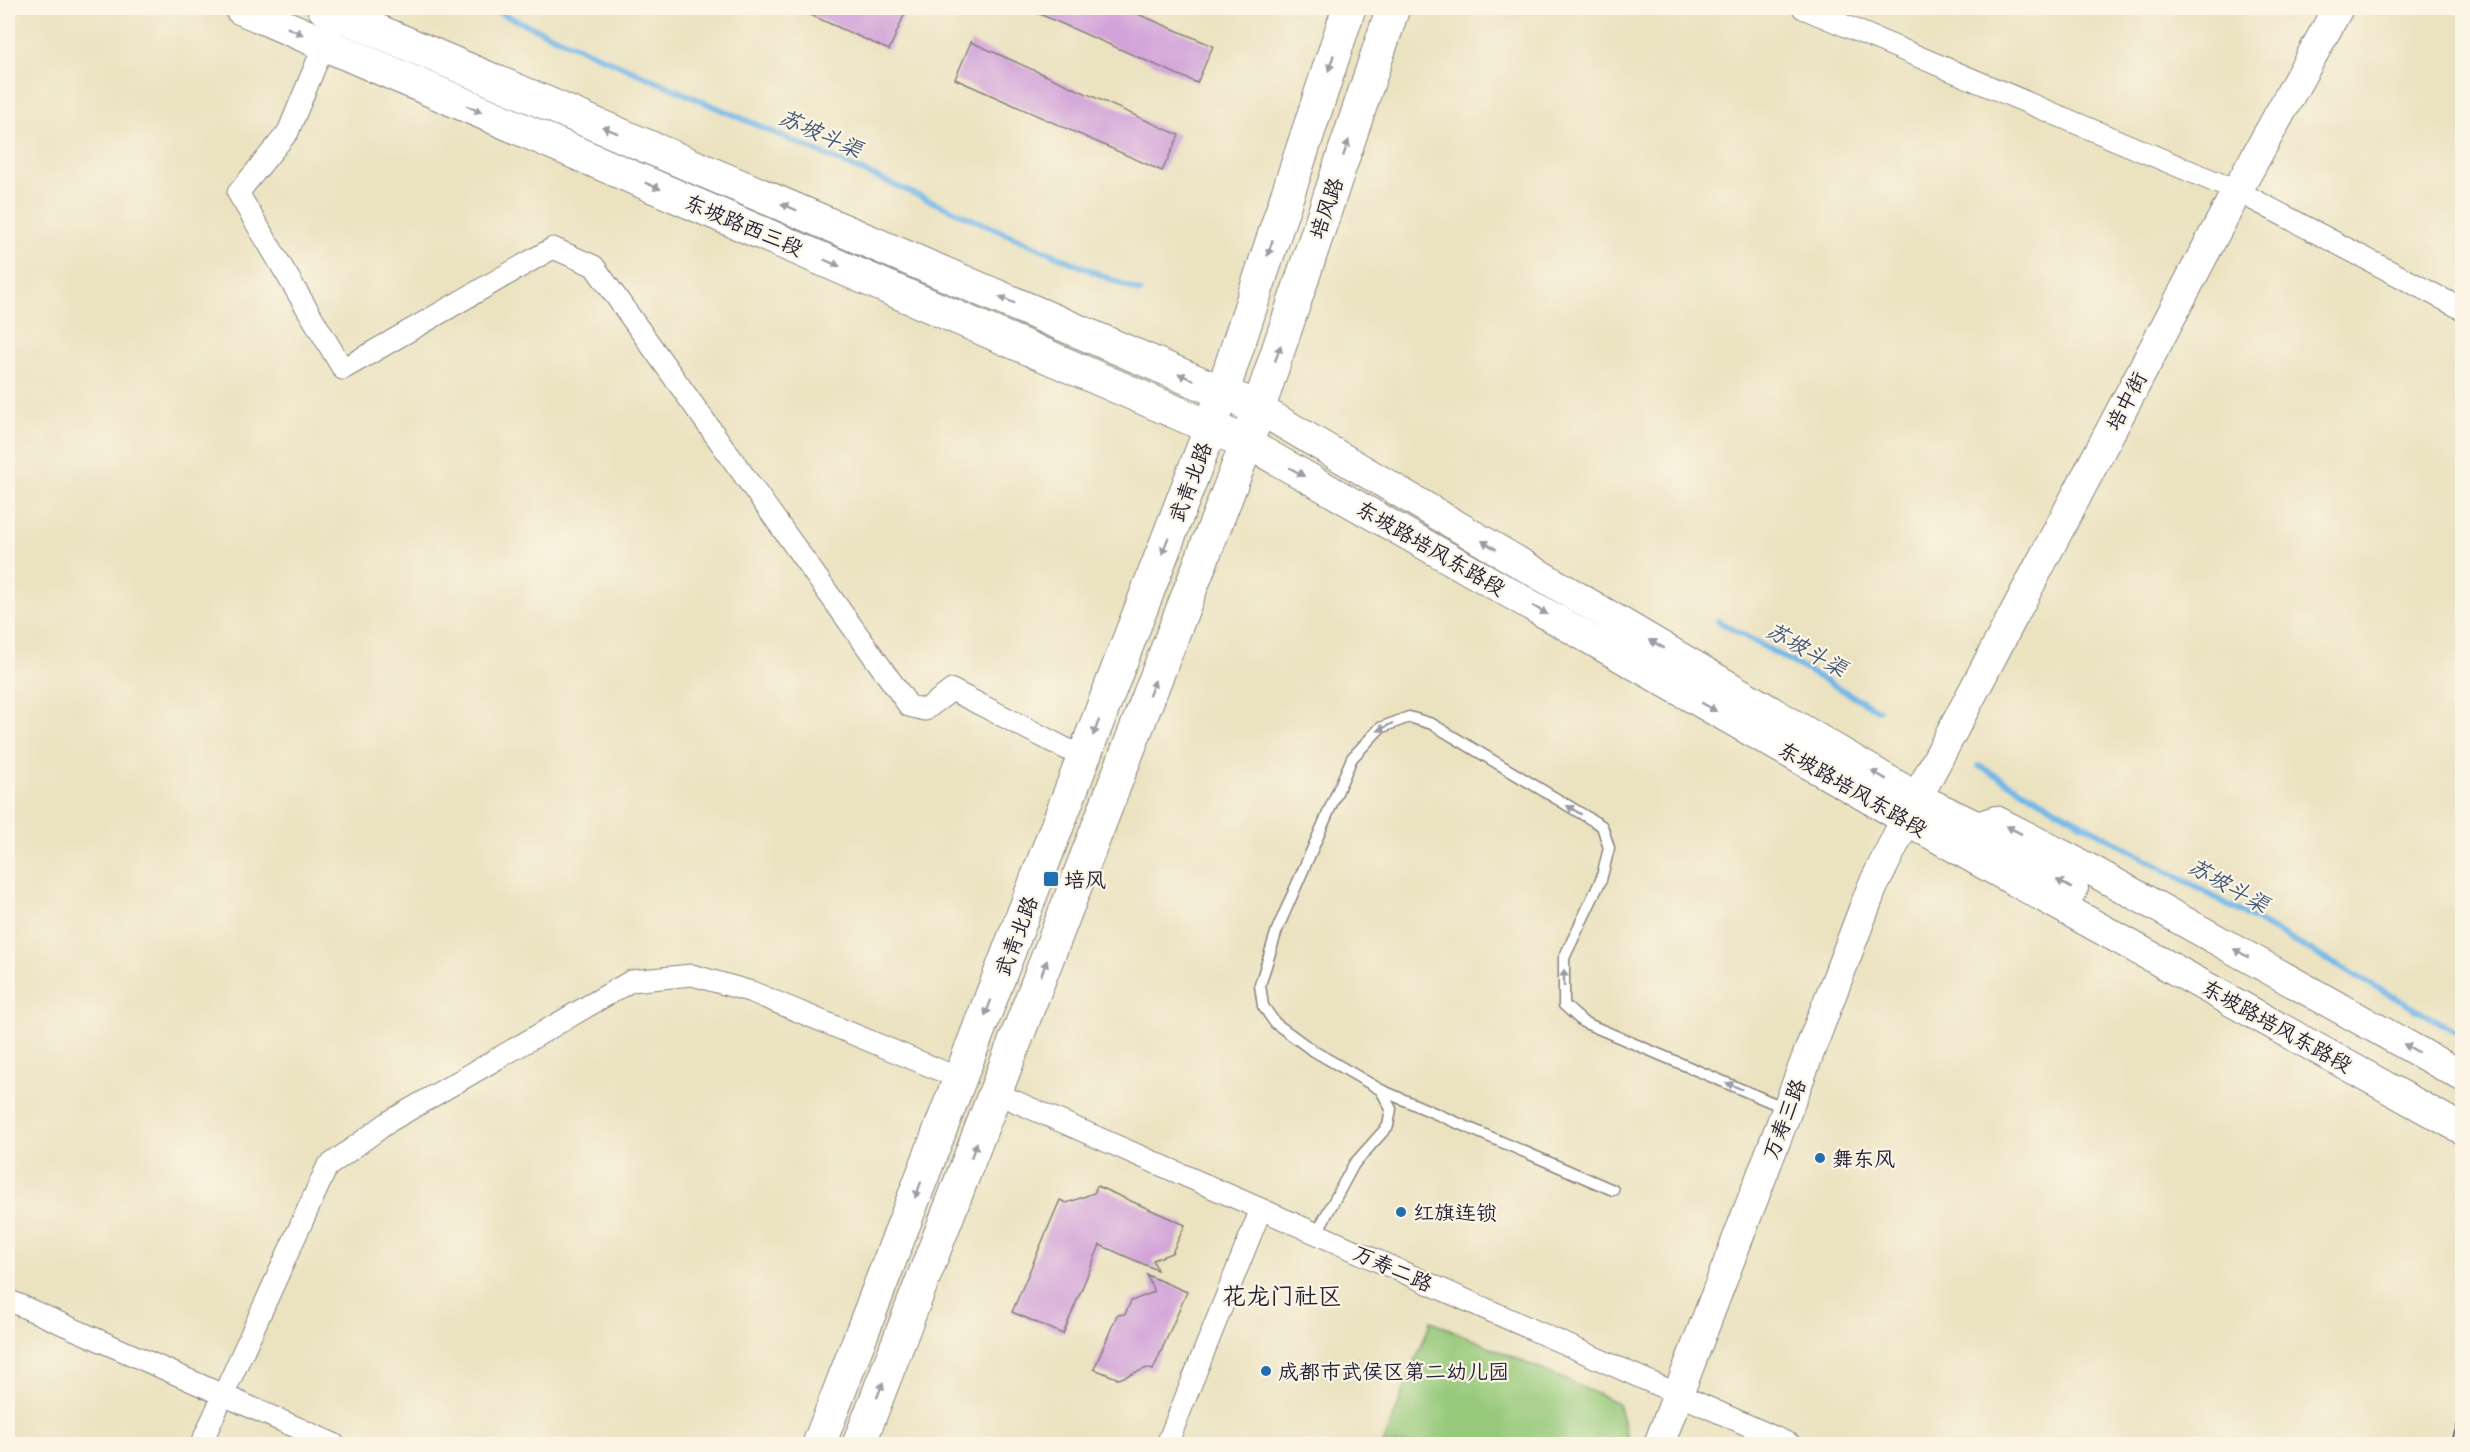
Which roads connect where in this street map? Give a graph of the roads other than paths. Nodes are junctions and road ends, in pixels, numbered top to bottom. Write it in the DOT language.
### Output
graph roads {
  1 [pos="241,8"];
  2 [pos="1349,8"];
  3 [pos="1393,8"];
  4 [pos="1803,8"];
  5 [pos="2338,8"];
  6 [pos="333,9"];
  7 [pos="325,45"];
  8 [pos="2236,191"];
  9 [pos="2463,309"];
  10 [pos="1223,393"];
  11 [pos="1259,408"];
  12 [pos="1211,427"];
  13 [pos="1247,443"];
  14 [pos="1084,758"];
  15 [pos="1912,808"];
  16 [pos="1978,827"];
  17 [pos="1941,839"];
  18 [pos="2463,1076"];
  19 [pos="961,1079"];
  20 [pos="1381,1090"];
  21 [pos="996,1093"];
  22 [pos="2463,1108"];
  23 [pos="1788,1109"];
  24 [pos="2463,1129"];
  25 [pos="2463,1146"];
  26 [pos="1613,1190"];
  27 [pos="1261,1209"];
  28 [pos="1316,1234"];
  29 [pos="8,1300"];
  30 [pos="223,1396"];
  31 [pos="1678,1396"];
  32 [pos="201,1444"];
  33 [pos="334,1444"];
  34 [pos="819,1444"];
  35 [pos="859,1444"];
  36 [pos="1167,1444"];
  37 [pos="1659,1444"];
  38 [pos="1790,1444"];
  1 -- 7 [label="main road, 东坡路西三段, one-way"];
  2 -- 10 [label="main road, 培风路, one-way"];
  11 -- 3 [label="main road, 培风路, one-way"];
  4 -- 8 [label="street"];
  5 -- 8 [label="main road, 培中街"];
  6 -- 7 [label="street"];
  10 -- 6 [label="main road, 东坡路西三段, one-way"];
  7 -- 12 [label="main road, 东坡路西三段, one-way"];
  7 -- 14 [label="street"];
  8 -- 9 [label="street"];
  8 -- 15 [label="main road, 培中街"];
  10 -- 11 [label="main road, 东坡路西三段"];
  10 -- 12 [label="main road, 武青北路"];
  11 -- 13 [label="main road, 武青北路"];
  15 -- 11 [label="main road, 东坡路培风东路段, one-way"];
  12 -- 13 [label="main road, 东坡路西三段"];
  12 -- 14 [label="main road, 武青北路, one-way"];
  13 -- 15 [label="main road, 东坡路培风东路段, one-way"];
  21 -- 13 [label="main road, 武青北路, one-way"];
  14 -- 19 [label="main road, 武青北路, one-way"];
  15 -- 16 [label="main road, 东坡路培风东路段"];
  15 -- 17 [label="main road, 东坡路培风东路段"];
  15 -- 23 [label="main road, 万寿三路"];
  18 -- 16 [label="main road, one-way"];
  22 -- 16 [label="main road, 东坡路培风东路段, one-way"];
  17 -- 24 [label="main road, 东坡路培风东路段"];
  17 -- 25 [label="main road"];
  19 -- 30 [label="street"];
  19 -- 34 [label="main road, 武青北路, one-way"];
  23 -- 20 [label="lane, one-way"];
  20 -- 26 [label="lane"];
  20 -- 28 [label="lane"];
  21 -- 27 [label="street, 万寿二路"];
  35 -- 21 [label="main road, 武青北路, one-way"];
  23 -- 31 [label="main road, 万寿三路"];
  27 -- 28 [label="street, 万寿二路"];
  27 -- 36 [label="street"];
  28 -- 31 [label="street, 万寿二路"];
  29 -- 30 [label="street"];
  30 -- 32 [label="street"];
  30 -- 33 [label="street"];
  31 -- 37 [label="main road, 万寿三路"];
  31 -- 38 [label="street, 万寿二路"];
}
